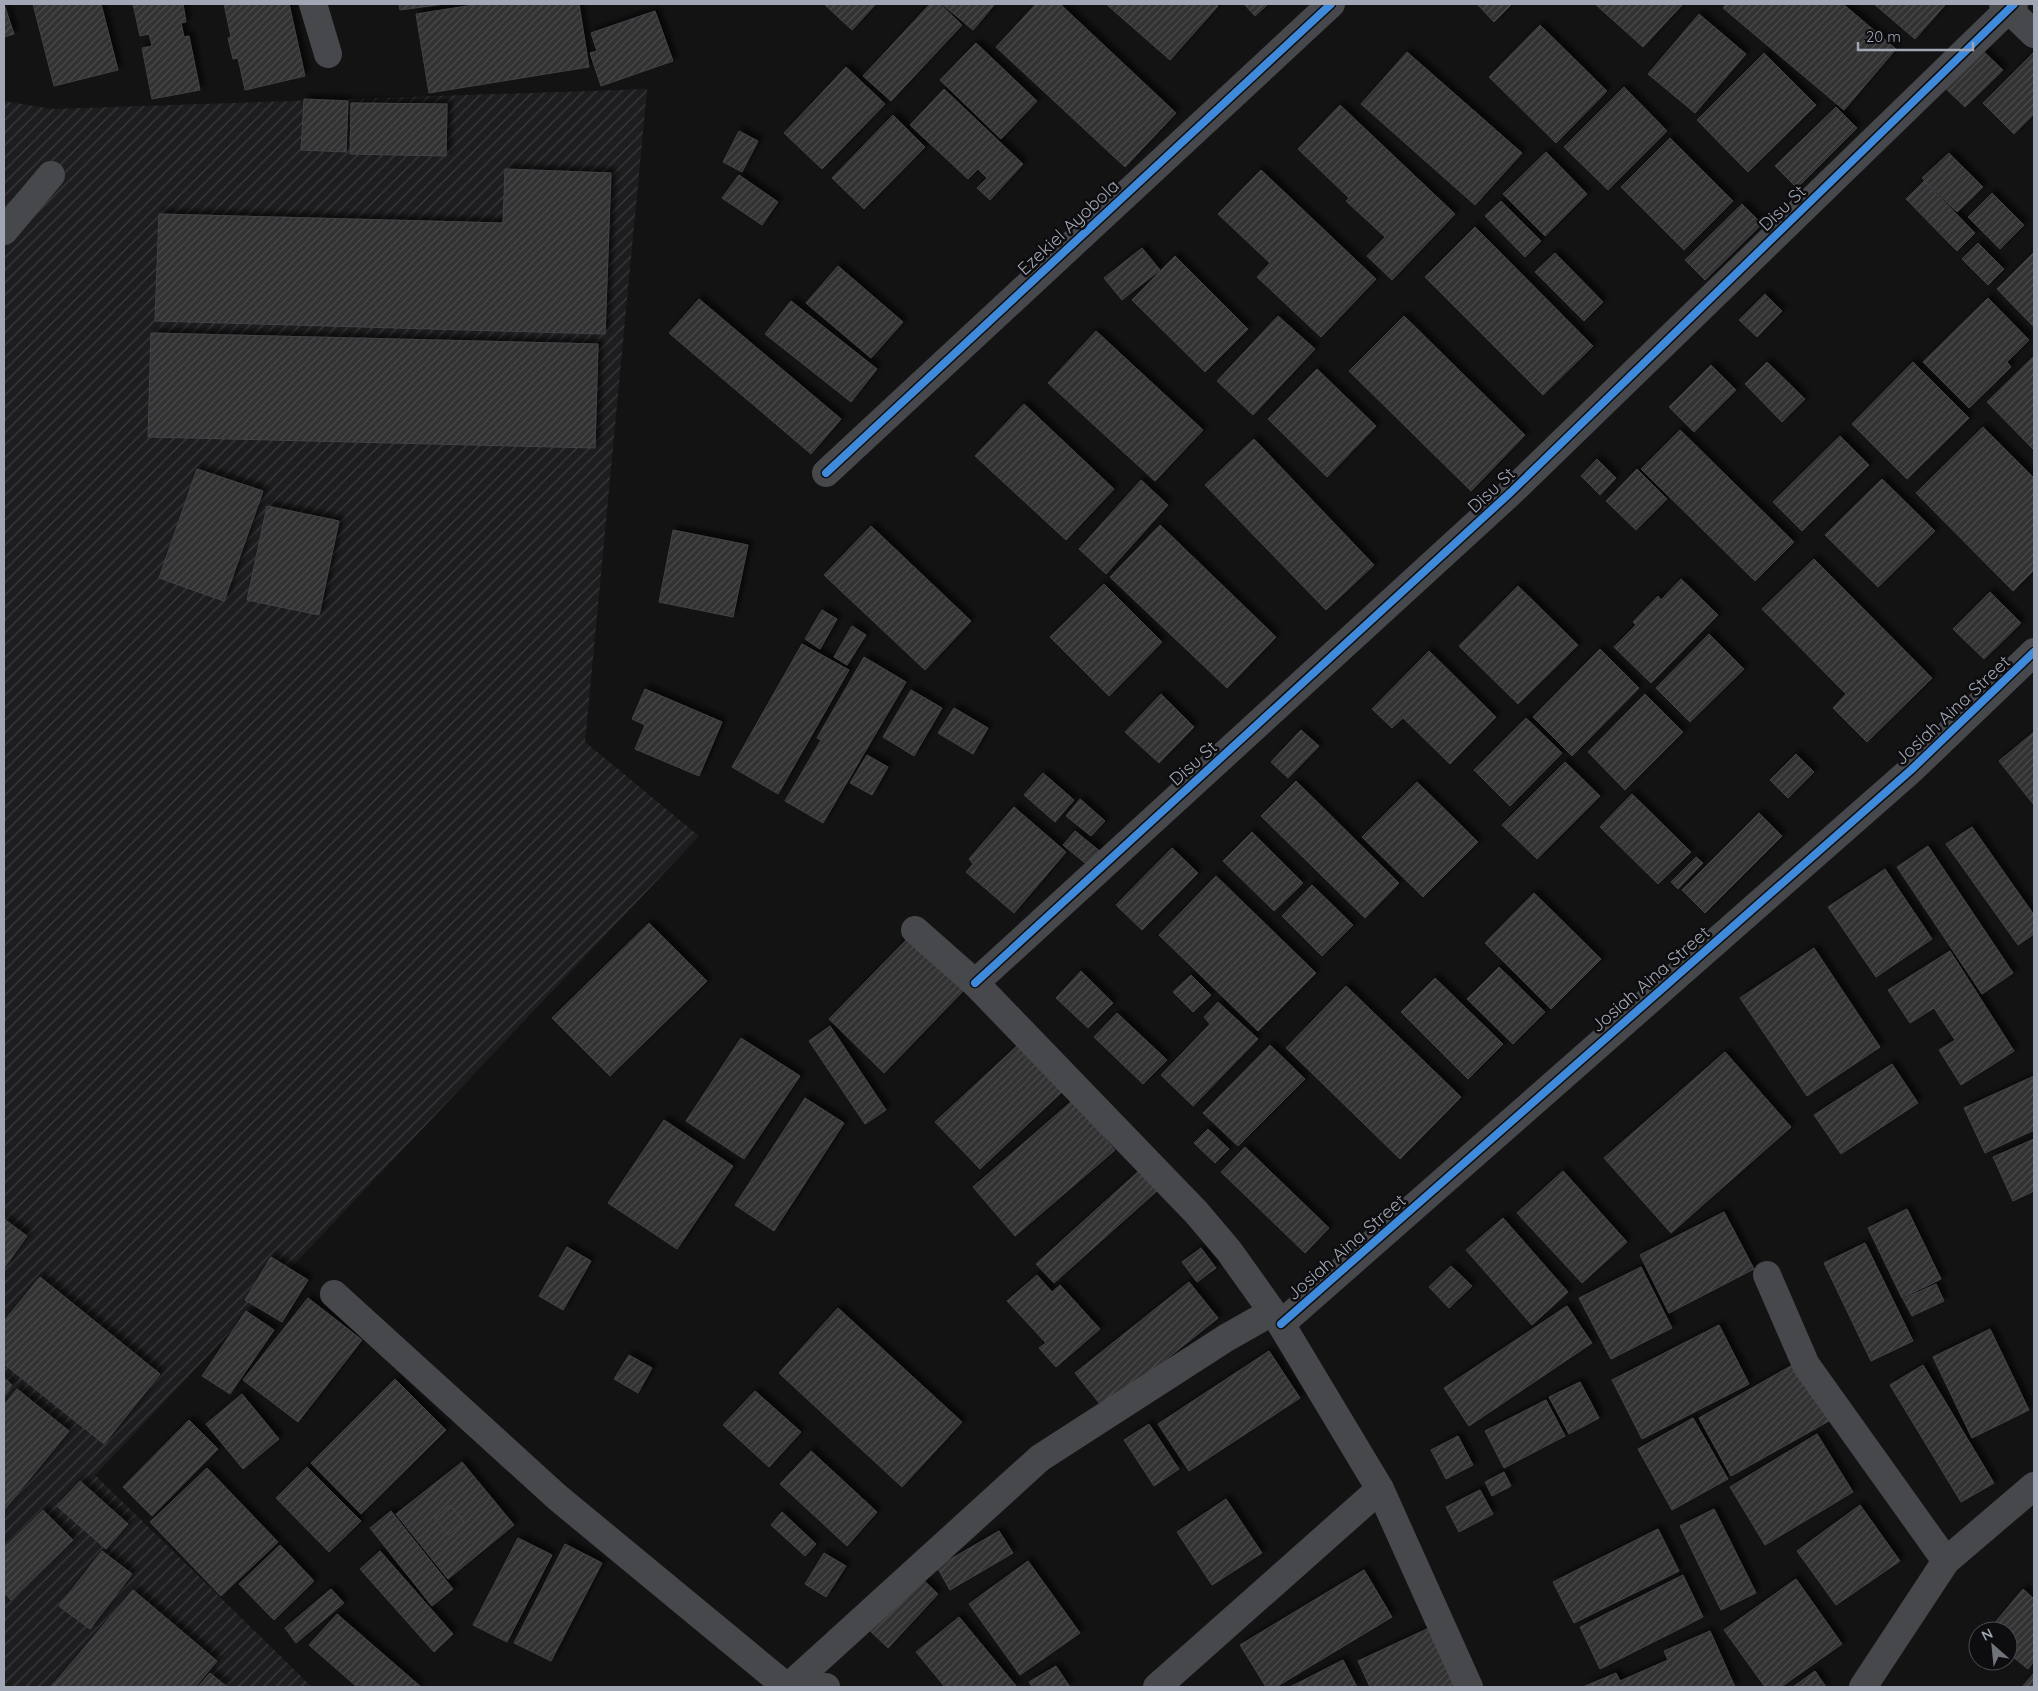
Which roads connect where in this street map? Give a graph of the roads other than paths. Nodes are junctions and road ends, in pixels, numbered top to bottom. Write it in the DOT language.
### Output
graph roads {
  1 [pos="313,4"];
  2 [pos="1331,4"];
  3 [pos="2008,5"];
  4 [pos="2034,34"];
  5 [pos="328,54"];
  6 [pos="51,175"];
  7 [pos="4,231"];
  8 [pos="826,473"];
  9 [pos="2034,652"];
  10 [pos="916,930"];
  11 [pos="975,983"];
  12 [pos="1767,1275"];
  13 [pos="334,1294"];
  14 [pos="1277,1318"];
  15 [pos="2034,1486"];
  16 [pos="1380,1489"];
  17 [pos="1946,1561"];
  18 [pos="788,1687"];
  19 [pos="792,1687"];
  20 [pos="826,1687"];
  21 [pos="1157,1687"];
  22 [pos="1469,1687"];
  23 [pos="1863,1687"];
  1 -- 5 [label="street"];
  2 -- 8 [label="street, Ezekiel Ayobola"];
  3 -- 4 [label="street"];
  3 -- 11 [label="street, Disu St"];
  6 -- 7 [label="street"];
  9 -- 14 [label="street, Josiah Aina Street"];
  10 -- 11 [label="street"];
  11 -- 14 [label="street"];
  12 -- 17 [label="street"];
  13 -- 18 [label="street"];
  14 -- 16 [label="street"];
  14 -- 18 [label="street, Josiah Aina Street"];
  15 -- 17 [label="street"];
  16 -- 21 [label="street"];
  16 -- 22 [label="street"];
  17 -- 23 [label="street"];
  19 -- 20 [label="street"];
}
